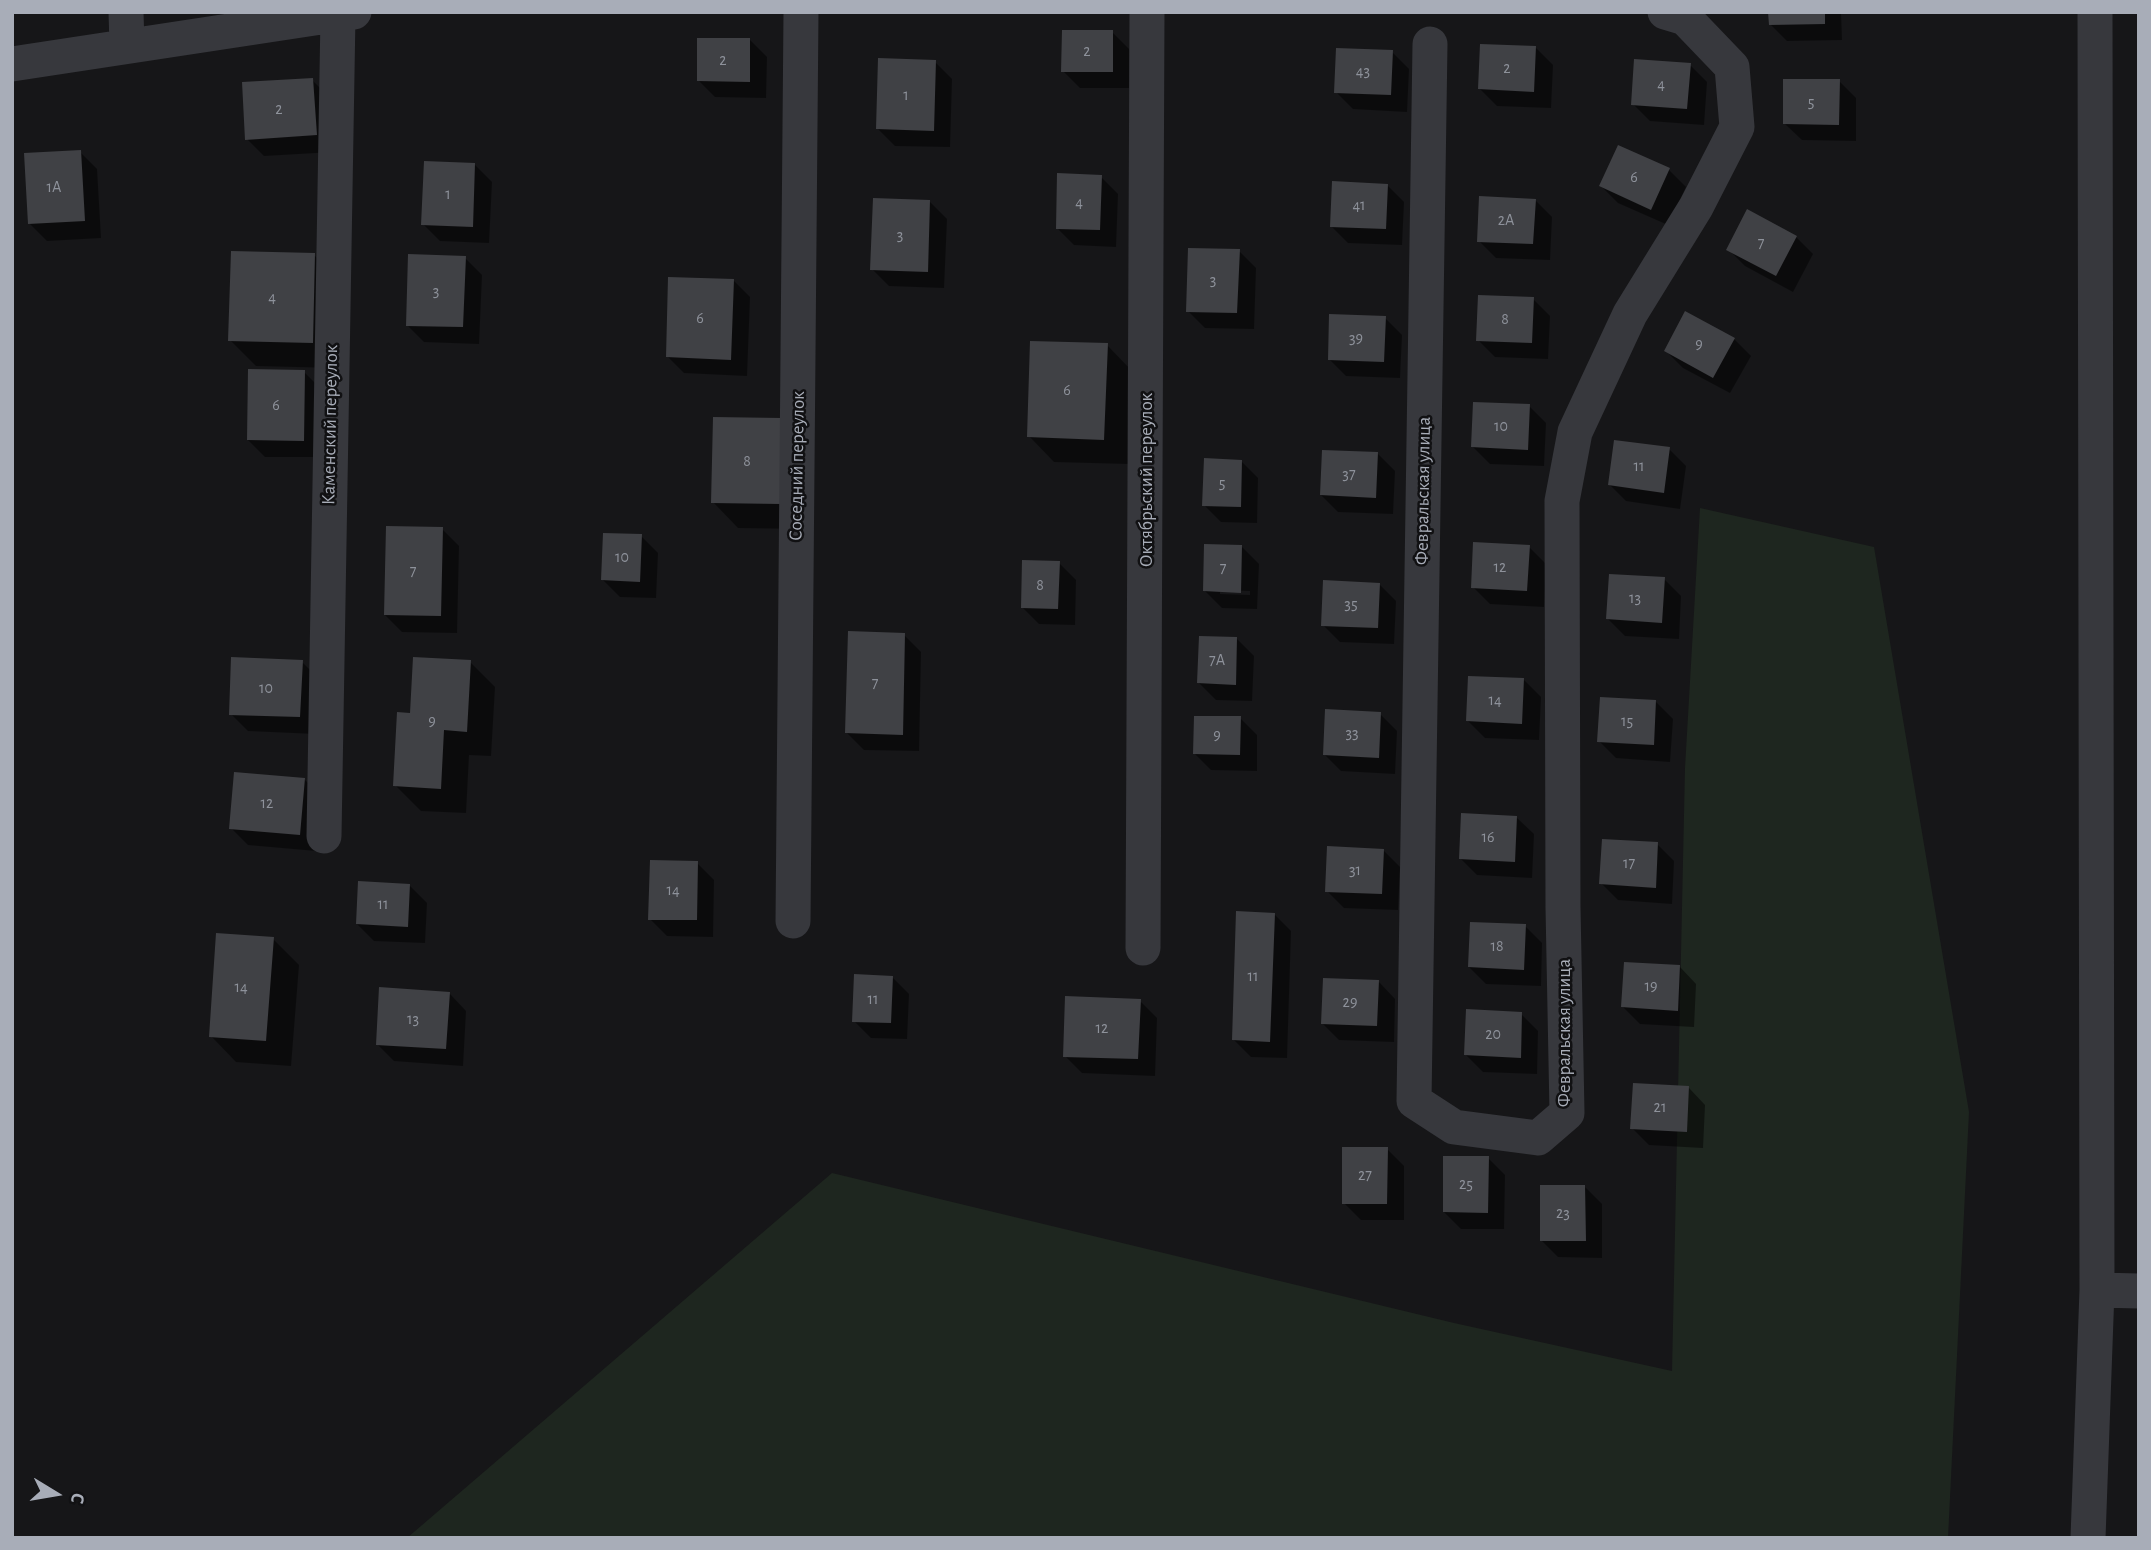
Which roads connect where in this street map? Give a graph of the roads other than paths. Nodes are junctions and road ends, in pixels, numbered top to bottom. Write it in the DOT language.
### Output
graph roads {
  1 [pos="801,12"];
  2 [pos="1147,12"];
  3 [pos="1665,12"];
  4 [pos="2095,12"];
  5 [pos="346,14"];
  6 [pos="126,28"];
  7 [pos="1430,44"];
  8 [pos="12,64"];
  9 [pos="324,836"];
  10 [pos="793,921"];
  11 [pos="1143,948"];
  12 [pos="2098,1290"];
  13 [pos="2139,1291"];
  14 [pos="2088,1538"];
  1 -- 10 [label="street, Соседний переулок"];
  2 -- 11 [label="street, Октябрьский переулок"];
  3 -- 7 [label="street, Февральская улица"];
  4 -- 12 [label="street"];
  5 -- 6 [label="street"];
  5 -- 9 [label="street, Каменский переулок"];
  6 -- 8 [label="street"];
  12 -- 13 [label="street"];
  12 -- 14 [label="street"];
}
